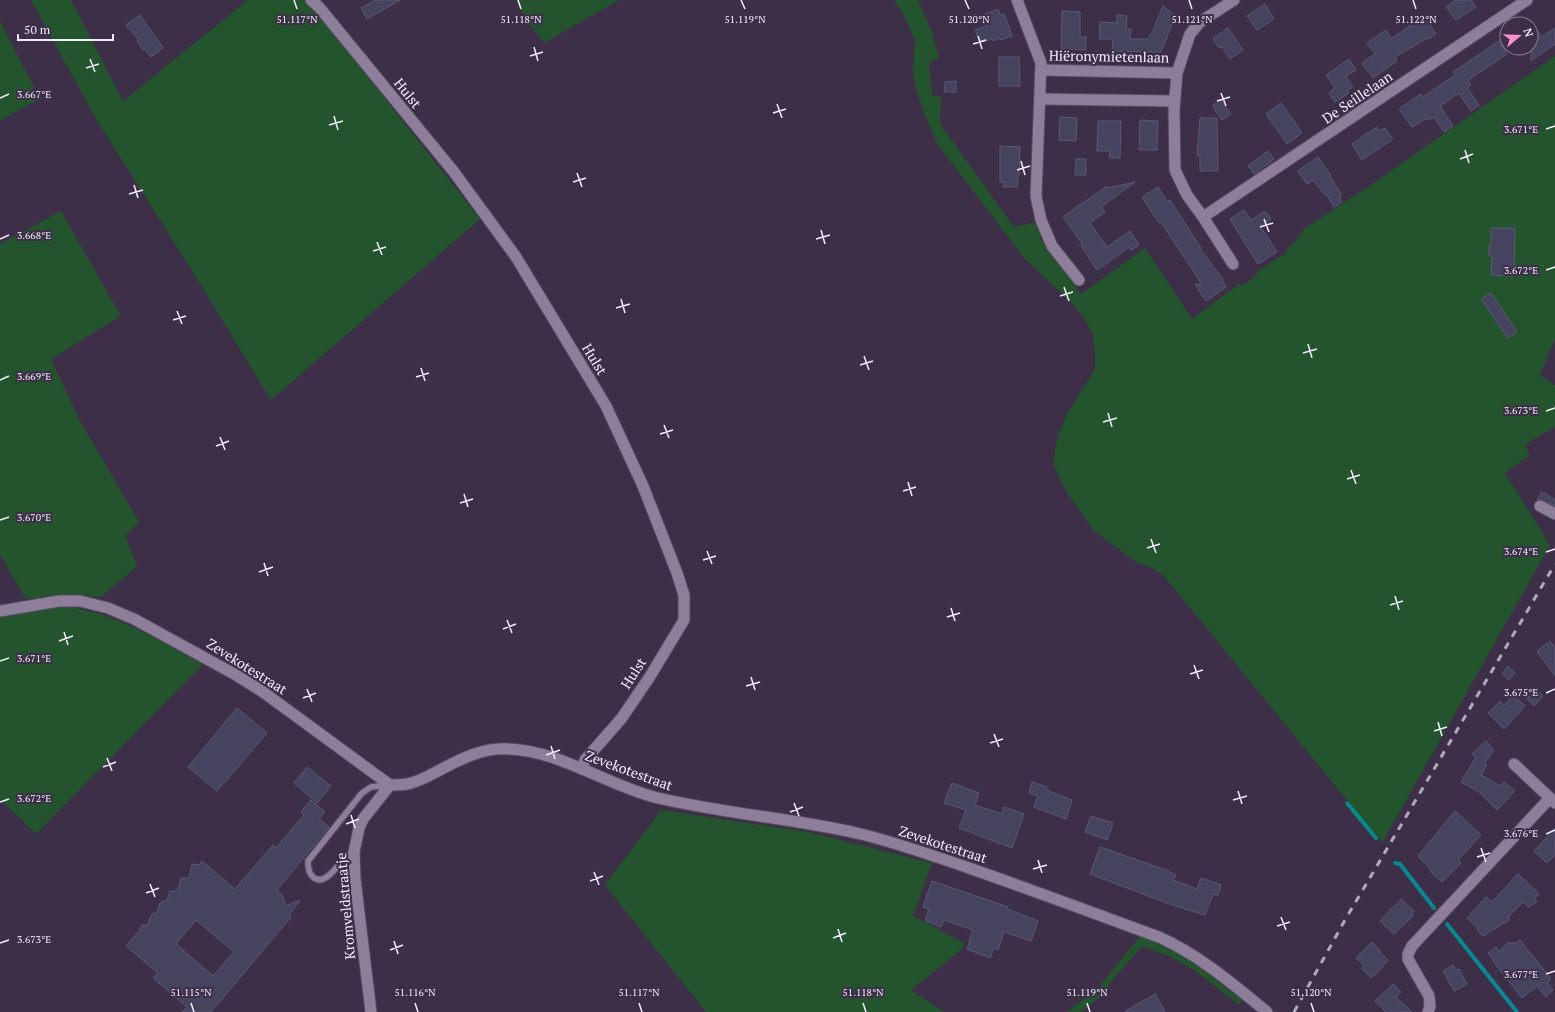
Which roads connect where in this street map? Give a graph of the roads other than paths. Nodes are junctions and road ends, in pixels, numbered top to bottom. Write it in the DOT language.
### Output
graph roads {
  1 [pos="311,0"];
  2 [pos="1017,0"];
  3 [pos="1234,0"];
  4 [pos="1527,0"];
  5 [pos="1041,70"];
  6 [pos="1177,73"];
  7 [pos="1040,99"];
  8 [pos="1174,101"];
  9 [pos="1203,218"];
  10 [pos="1233,264"];
  11 [pos="1079,280"];
  12 [pos="1540,506"];
  13 [pos="1555,514"];
  14 [pos="0,611"];
  15 [pos="1514,764"];
  16 [pos="582,769"];
  17 [pos="390,785"];
  18 [pos="1552,800"];
  19 [pos="354,852"];
  20 [pos="371,1012"];
  21 [pos="1267,1012"];
  22 [pos="1428,1012"];
  1 -- 16 [label="street, Hulst"];
  2 -- 5 [label="street"];
  3 -- 6 [label="street"];
  4 -- 9 [label="street, De Seillelaan"];
  5 -- 6 [label="street, Hiëronymietenlaan"];
  5 -- 7 [label="street"];
  6 -- 8 [label="street"];
  7 -- 8 [label="street"];
  7 -- 11 [label="street"];
  8 -- 9 [label="street"];
  9 -- 10 [label="street"];
  12 -- 13 [label="street"];
  14 -- 17 [label="street, Zevekotestraat"];
  15 -- 18 [label="street"];
  16 -- 17 [label="street, Zevekotestraat"];
  16 -- 21 [label="street, Zevekotestraat"];
  17 -- 19 [label="street, Kromveldstraatje"];
  17 -- 19 [label="lane"];
  18 -- 22 [label="street"];
  19 -- 20 [label="street, Kromveldstraatje"];
}
